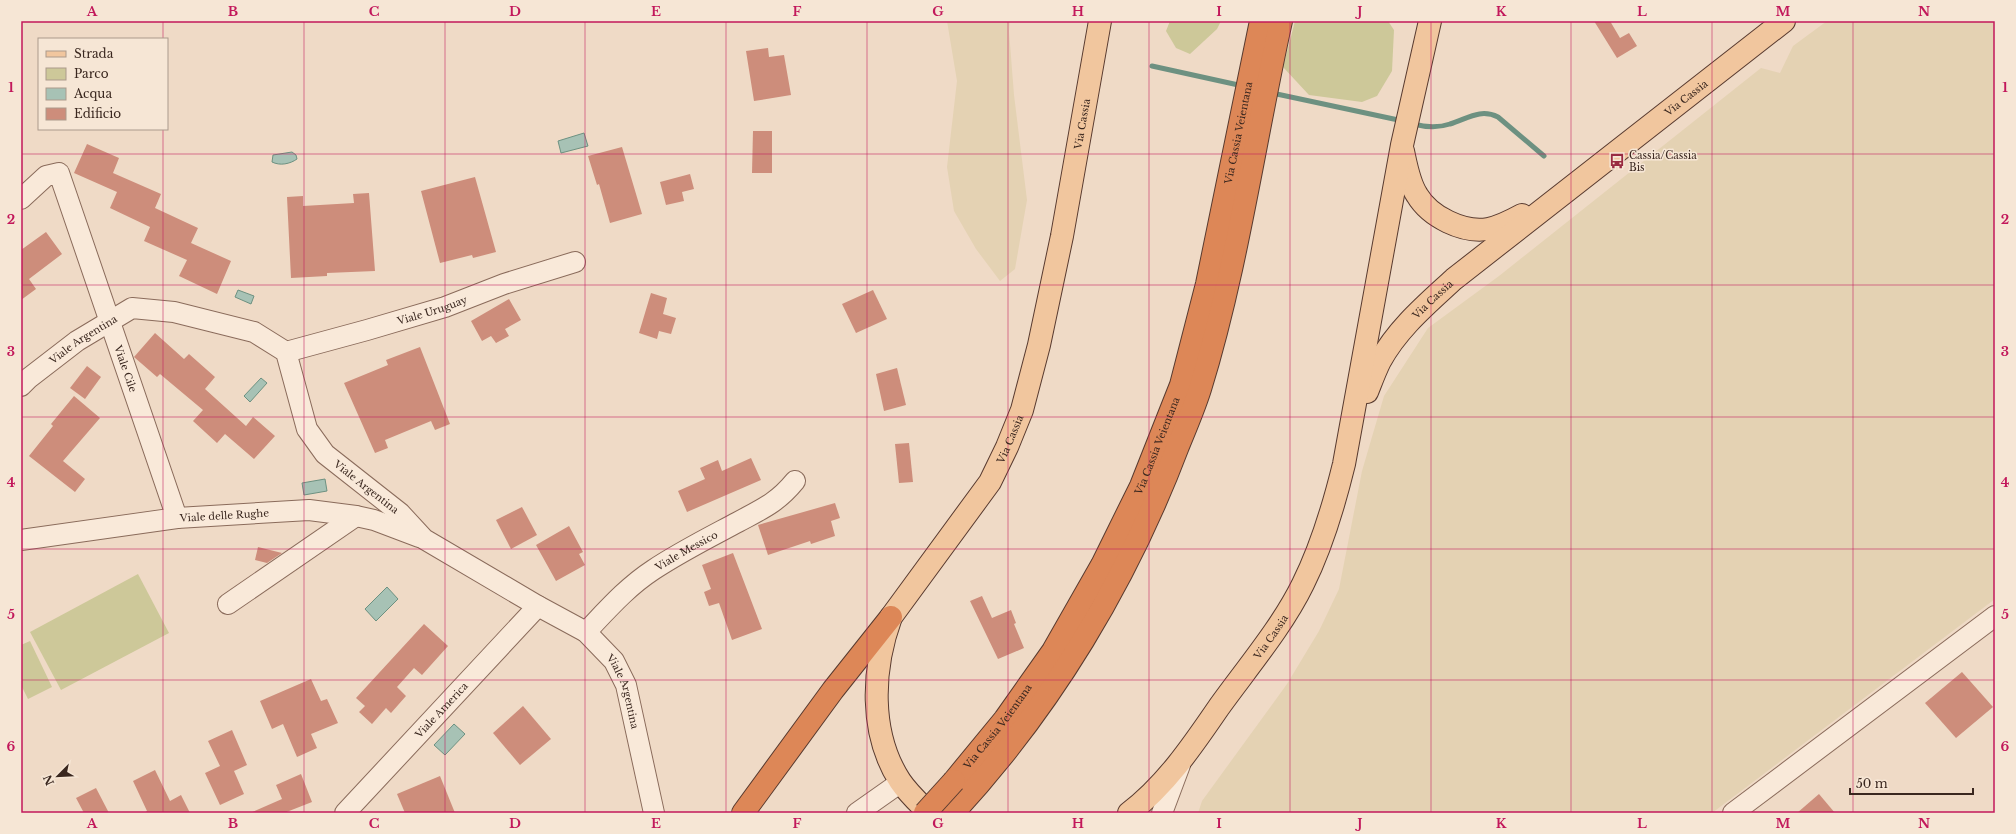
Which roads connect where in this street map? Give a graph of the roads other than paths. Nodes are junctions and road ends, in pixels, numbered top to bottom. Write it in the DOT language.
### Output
graph roads {
  1 [pos="1100,21"];
  2 [pos="1261,21"];
  3 [pos="1282,21"];
  4 [pos="1430,21"];
  5 [pos="1784,21"];
  6 [pos="1262,63"];
  7 [pos="1405,130"];
  8 [pos="21,199"];
  9 [pos="1550,203"];
  10 [pos="575,262"];
  11 [pos="108,322"];
  12 [pos="286,352"];
  13 [pos="21,386"];
  14 [pos="1352,427"];
  15 [pos="795,481"];
  16 [pos="356,516"];
  17 [pos="176,518"];
  18 [pos="424,539"];
  19 [pos="21,540"];
  20 [pos="228,604"];
  21 [pos="538,606"];
  22 [pos="1995,616"];
  23 [pos="891,617"];
  24 [pos="586,632"];
  25 [pos="1183,758"];
  26 [pos="901,782"];
  27 [pos="963,787"];
  28 [pos="345,813"];
  29 [pos="654,813"];
  30 [pos="743,813"];
  31 [pos="857,813"];
  32 [pos="925,813"];
  33 [pos="929,813"];
  34 [pos="953,813"];
  35 [pos="1129,813"];
  36 [pos="1162,813"];
  37 [pos="1733,813"];
  1 -- 23 [label="main road, Via Cassia"];
  2 -- 6 [label="highway, Via Cassia Veientana"];
  3 -- 6 [label="highway, Via Cassia Veientana"];
  4 -- 7 [label="main road, Via Cassia"];
  5 -- 9 [label="main road, Via Cassia"];
  6 -- 27 [label="highway, Via Cassia Veientana"];
  7 -- 9 [label="main road, Via Cassia"];
  7 -- 14 [label="main road, Via Cassia"];
  8 -- 11 [label="street, Viale Cile"];
  9 -- 14 [label="main road, Via Cassia"];
  10 -- 12 [label="street, Viale Uruguay"];
  11 -- 12 [label="street, Viale Argentina"];
  11 -- 13 [label="street, Viale Argentina"];
  11 -- 17 [label="street, Viale Cile"];
  12 -- 18 [label="street, Viale Argentina"];
  14 -- 25 [label="main road, Via Cassia"];
  15 -- 24 [label="street, Viale Messico"];
  16 -- 17 [label="street, Viale delle Rughe"];
  16 -- 18 [label="street, Viale delle Rughe"];
  16 -- 20 [label="street"];
  17 -- 19 [label="street, Viale delle Rughe"];
  18 -- 21 [label="street, Viale Argentina"];
  21 -- 24 [label="street, Viale Argentina"];
  21 -- 28 [label="street, Viale America"];
  22 -- 37 [label="street"];
  23 -- 26 [label="main road, Via Cassia"];
  23 -- 30 [label="highway"];
  24 -- 29 [label="street, Viale Argentina"];
  25 -- 35 [label="main road, Via Cassia"];
  25 -- 36 [label="street"];
  26 -- 31 [label="street"];
  26 -- 33 [label="main road, Via Cassia"];
  27 -- 32 [label="highway, Via Cassia Veientana, bridge"];
  27 -- 34 [label="highway, Via Cassia Veientana"];
}
